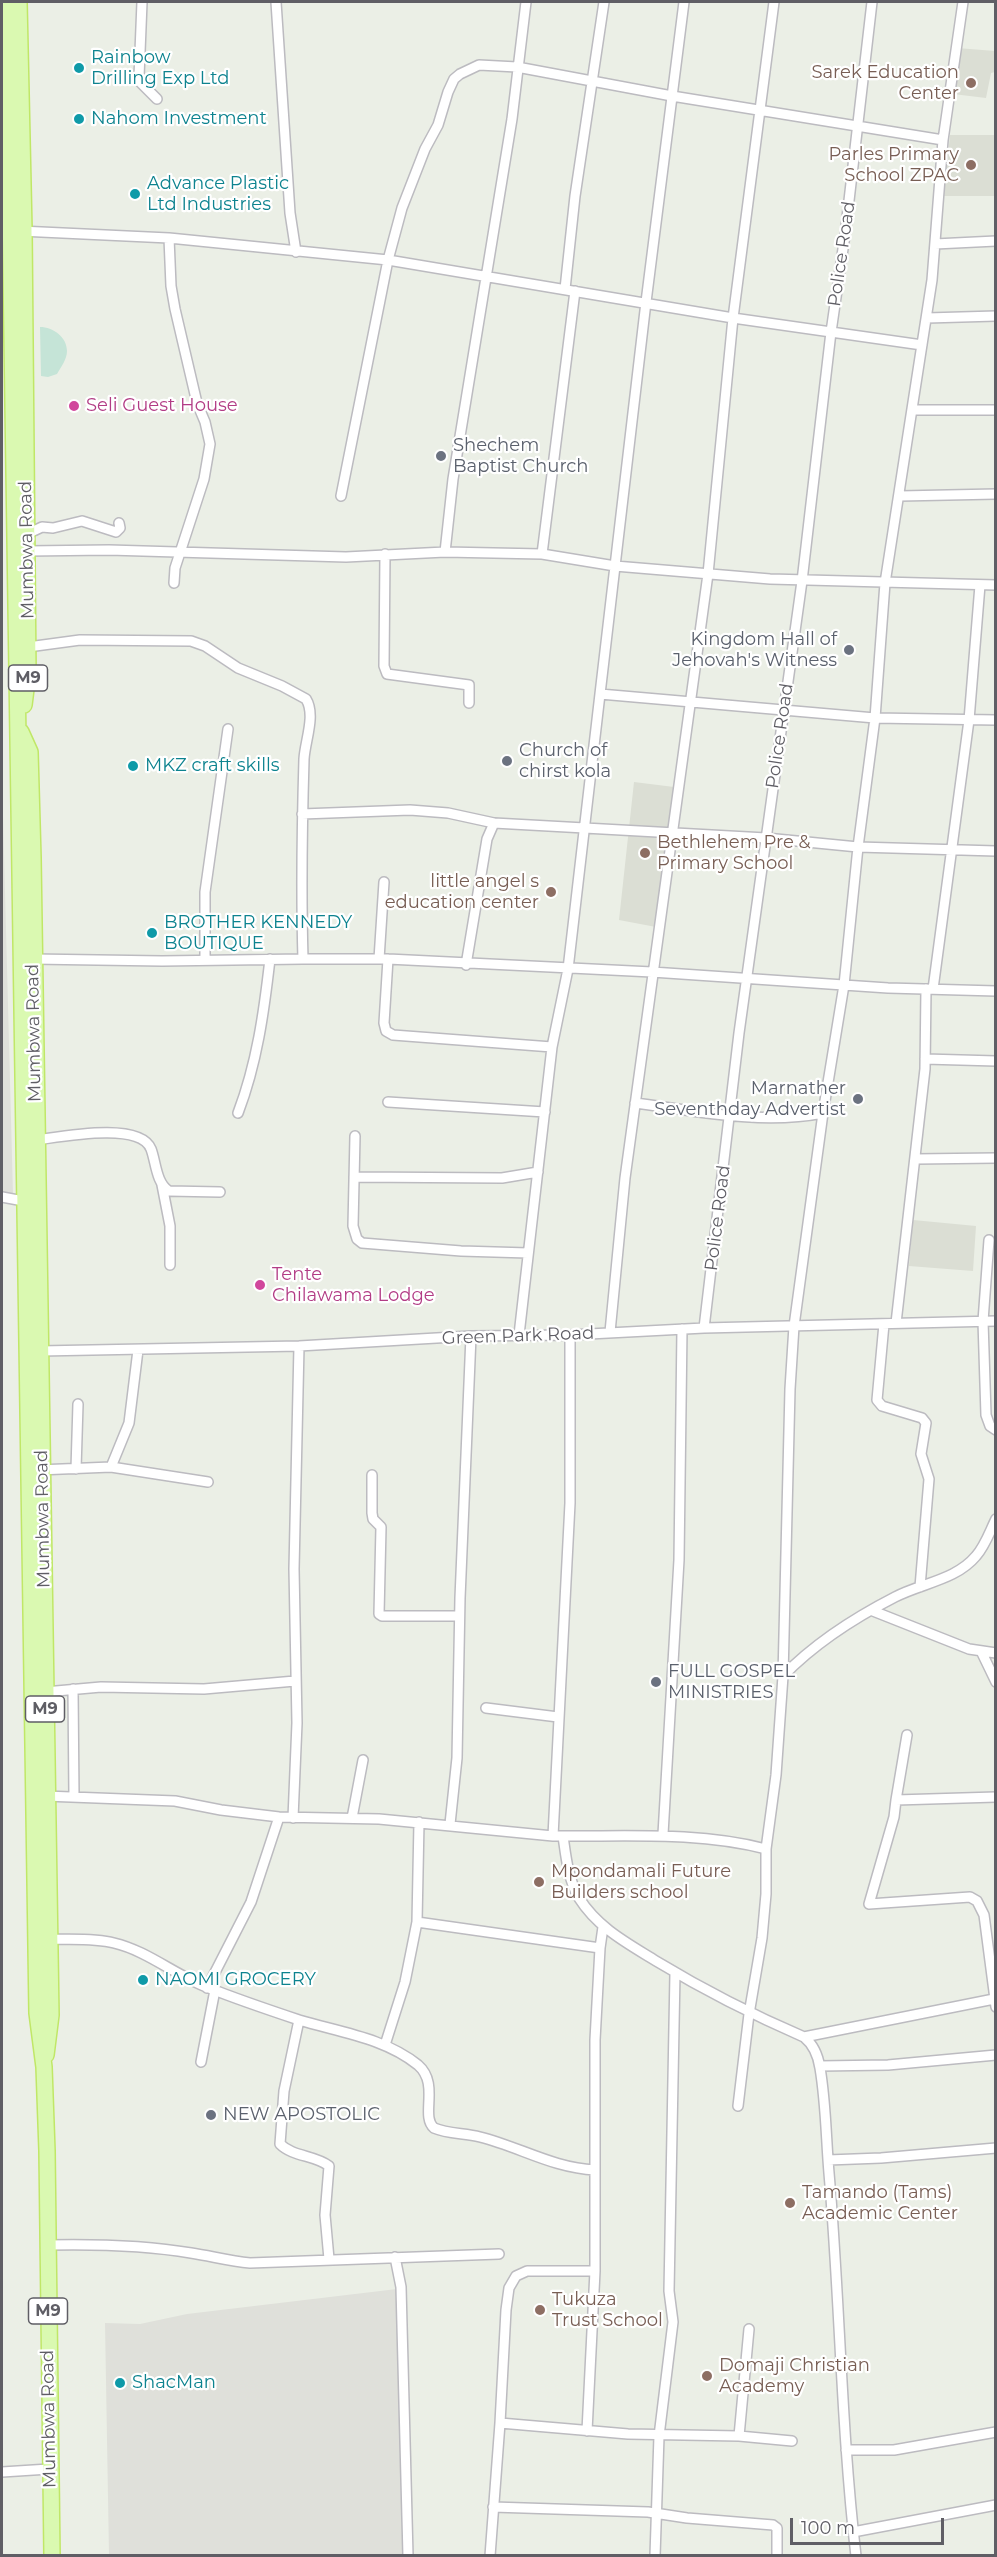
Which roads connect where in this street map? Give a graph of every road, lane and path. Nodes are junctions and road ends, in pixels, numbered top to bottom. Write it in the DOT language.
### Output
graph roads {
  1 [pos="7,2"];
  2 [pos="19,2"];
  3 [pos="142,2"];
  4 [pos="276,2"];
  5 [pos="526,2"];
  6 [pos="604,2"];
  7 [pos="684,2"];
  8 [pos="774,2"];
  9 [pos="872,2"];
  10 [pos="963,2"];
  11 [pos="517,68"];
  12 [pos="592,82"];
  13 [pos="672,96"];
  14 [pos="157,99"];
  15 [pos="760,109"];
  16 [pos="859,126"];
  17 [pos="943,140"];
  18 [pos="17,231"];
  19 [pos="169,238"];
  20 [pos="996,241"];
  21 [pos="935,244"];
  22 [pos="296,252"];
  23 [pos="388,260"];
  24 [pos="488,278"];
  25 [pos="565,289"];
  26 [pos="575,291"];
  27 [pos="646,302"];
  28 [pos="996,316"];
  29 [pos="733,318"];
  30 [pos="927,318"];
  31 [pos="831,332"];
  32 [pos="7,345"];
  33 [pos="922,345"];
  34 [pos="914,410"];
  35 [pos="996,410"];
  36 [pos="996,494"];
  37 [pos="341,496"];
  38 [pos="900,496"];
  39 [pos="119,523"];
  40 [pos="27,534"];
  41 [pos="27,551"];
  42 [pos="445,552"];
  43 [pos="180,553"];
  44 [pos="385,554"];
  45 [pos="542,554"];
  46 [pos="615,566"];
  47 [pos="708,574"];
  48 [pos="802,581"];
  49 [pos="174,583"];
  50 [pos="885,583"];
  51 [pos="980,585"];
  52 [pos="996,585"];
  53 [pos="28,647"];
  54 [pos="600,693"];
  55 [pos="690,702"];
  56 [pos="470,703"];
  57 [pos="784,710"];
  58 [pos="874,718"];
  59 [pos="969,720"];
  60 [pos="996,720"];
  61 [pos="228,729"];
  62 [pos="302,814"];
  63 [pos="494,824"];
  64 [pos="584,828"];
  65 [pos="672,832"];
  66 [pos="766,838"];
  67 [pos="858,847"];
  68 [pos="951,848"];
  69 [pos="996,850"];
  70 [pos="384,882"];
  71 [pos="33,959"];
  72 [pos="270,959"];
  73 [pos="303,959"];
  74 [pos="384,959"];
  75 [pos="205,960"];
  76 [pos="466,964"];
  77 [pos="568,969"];
  78 [pos="651,972"];
  79 [pos="747,980"];
  80 [pos="844,985"];
  81 [pos="929,989"];
  82 [pos="996,991"];
  83 [pos="552,1047"];
  84 [pos="925,1059"];
  85 [pos="996,1061"];
  86 [pos="29,1084"];
  87 [pos="388,1101"];
  88 [pos="634,1103"];
  89 [pos="545,1112"];
  90 [pos="238,1113"];
  91 [pos="823,1113"];
  92 [pos="730,1115"];
  93 [pos="355,1136"];
  94 [pos="36,1140"];
  95 [pos="996,1158"];
  96 [pos="916,1159"];
  97 [pos="538,1173"];
  98 [pos="354,1177"];
  99 [pos="161,1183"];
  100 [pos="220,1192"];
  101 [pos="2,1197"];
  102 [pos="31,1202"];
  103 [pos="989,1240"];
  104 [pos="528,1253"];
  105 [pos="170,1264"];
  106 [pos="983,1321"];
  107 [pos="996,1321"];
  108 [pos="896,1323"];
  109 [pos="884,1324"];
  110 [pos="794,1326"];
  111 [pos="704,1328"];
  112 [pos="682,1329"];
  113 [pos="609,1332"];
  114 [pos="519,1335"];
  115 [pos="570,1335"];
  116 [pos="471,1336"];
  117 [pos="299,1346"];
  118 [pos="138,1350"];
  119 [pos="40,1351"];
  120 [pos="78,1404"];
  121 [pos="996,1430"];
  122 [pos="111,1467"];
  123 [pos="76,1469"];
  124 [pos="36,1470"];
  125 [pos="372,1475"];
  126 [pos="208,1482"];
  127 [pos="996,1519"];
  128 [pos="920,1587"];
  129 [pos="873,1611"];
  130 [pos="459,1616"];
  131 [pos="981,1651"];
  132 [pos="996,1653"];
  133 [pos="783,1676"];
  134 [pos="296,1681"];
  135 [pos="996,1682"];
  136 [pos="73,1689"];
  137 [pos="45,1692"];
  138 [pos="486,1708"];
  139 [pos="558,1717"];
  140 [pos="907,1735"];
  141 [pos="363,1760"];
  142 [pos="40,1796"];
  143 [pos="74,1797"];
  144 [pos="996,1797"];
  145 [pos="896,1800"];
  146 [pos="279,1817"];
  147 [pos="293,1818"];
  148 [pos="352,1818"];
  149 [pos="419,1822"];
  150 [pos="450,1824"];
  151 [pos="663,1834"];
  152 [pos="558,1836"];
  153 [pos="766,1849"];
  154 [pos="417,1922"];
  155 [pos="603,1927"];
  156 [pos="50,1939"];
  157 [pos="600,1948"];
  158 [pos="675,1973"];
  159 [pos="211,1989"];
  160 [pos="995,2003"];
  161 [pos="749,2014"];
  162 [pos="299,2020"];
  163 [pos="804,2037"];
  164 [pos="385,2045"];
  165 [pos="996,2055"];
  166 [pos="201,2062"];
  167 [pos="44,2067"];
  168 [pos="820,2067"];
  169 [pos="738,2106"];
  170 [pos="996,2148"];
  171 [pos="828,2160"];
  172 [pos="595,2170"];
  173 [pos="47,2245"];
  174 [pos="499,2254"];
  175 [pos="395,2257"];
  176 [pos="329,2259"];
  177 [pos="595,2271"];
  178 [pos="749,2329"];
  179 [pos="500,2423"];
  180 [pos="587,2431"];
  181 [pos="996,2432"];
  182 [pos="659,2436"];
  183 [pos="739,2436"];
  184 [pos="792,2441"];
  185 [pos="846,2450"];
  186 [pos="49,2469"];
  187 [pos="2,2472"];
  188 [pos="996,2505"];
  189 [pos="493,2507"];
  190 [pos="655,2513"];
  191 [pos="853,2532"];
  192 [pos="52,2556"];
  193 [pos="408,2556"];
  194 [pos="490,2556"];
  195 [pos="655,2556"];
  196 [pos="777,2556"];
  197 [pos="856,2556"];
  1 -- 18 [label="main road, Mumbwa Road / M9"];
  2 -- 18 [label="main road, Mumbwa Road / M9"];
  3 -- 14 [label="street"];
  4 -- 22 [label="street"];
  5 -- 11 [label="street"];
  6 -- 12 [label="street"];
  7 -- 13 [label="street"];
  8 -- 15 [label="street"];
  9 -- 16 [label="street, Police Road"];
  10 -- 17 [label="street"];
  11 -- 12 [label="street"];
  11 -- 23 [label="street"];
  11 -- 24 [label="street"];
  12 -- 13 [label="street"];
  12 -- 25 [label="street"];
  13 -- 15 [label="street"];
  13 -- 27 [label="street"];
  15 -- 16 [label="street"];
  15 -- 29 [label="street"];
  16 -- 17 [label="street"];
  16 -- 31 [label="street, Police Road"];
  17 -- 21 [label="street"];
  18 -- 19 [label="street"];
  18 -- 32 [label="main road, Mumbwa Road / M9"];
  18 -- 40 [label="main road, Mumbwa Road / M9"];
  19 -- 22 [label="street"];
  19 -- 43 [label="street"];
  20 -- 21 [label="street"];
  21 -- 30 [label="street"];
  22 -- 23 [label="street"];
  23 -- 24 [label="street"];
  23 -- 37 [label="street"];
  24 -- 25 [label="street"];
  24 -- 42 [label="street"];
  25 -- 26 [label="street"];
  26 -- 27 [label="street"];
  26 -- 45 [label="street"];
  27 -- 29 [label="street"];
  27 -- 46 [label="street"];
  28 -- 30 [label="street"];
  29 -- 31 [label="street"];
  29 -- 47 [label="street"];
  30 -- 33 [label="street"];
  31 -- 33 [label="street"];
  31 -- 48 [label="street, Police Road"];
  32 -- 86 [label="main road, Mumbwa Road / M9"];
  33 -- 34 [label="street"];
  34 -- 35 [label="street"];
  34 -- 38 [label="street"];
  36 -- 38 [label="street"];
  38 -- 50 [label="street"];
  39 -- 40 [label="street"];
  40 -- 41 [label="main road, Mumbwa Road / M9"];
  41 -- 43 [label="street"];
  41 -- 53 [label="main road, Mumbwa Road / M9"];
  42 -- 44 [label="street"];
  42 -- 45 [label="street"];
  43 -- 44 [label="street"];
  43 -- 49 [label="street"];
  44 -- 56 [label="street"];
  45 -- 46 [label="street"];
  46 -- 47 [label="street"];
  46 -- 54 [label="street"];
  47 -- 48 [label="street"];
  47 -- 55 [label="street"];
  48 -- 50 [label="street"];
  48 -- 57 [label="street, Police Road"];
  50 -- 51 [label="street"];
  50 -- 58 [label="street"];
  51 -- 52 [label="street"];
  51 -- 59 [label="street"];
  53 -- 62 [label="street"];
  53 -- 71 [label="main road, Mumbwa Road / M9"];
  54 -- 55 [label="street"];
  54 -- 64 [label="street"];
  55 -- 57 [label="street"];
  55 -- 65 [label="street"];
  57 -- 58 [label="street"];
  57 -- 66 [label="street, Police Road"];
  58 -- 59 [label="street"];
  58 -- 67 [label="street"];
  59 -- 60 [label="street"];
  59 -- 68 [label="street"];
  61 -- 75 [label="street"];
  62 -- 63 [label="street"];
  62 -- 73 [label="street"];
  63 -- 64 [label="street"];
  63 -- 76 [label="street"];
  64 -- 65 [label="street"];
  64 -- 77 [label="street"];
  65 -- 66 [label="street"];
  65 -- 78 [label="street"];
  66 -- 67 [label="street"];
  66 -- 79 [label="street, Police Road"];
  67 -- 68 [label="street"];
  67 -- 80 [label="street"];
  68 -- 69 [label="street"];
  68 -- 81 [label="street"];
  70 -- 74 [label="street"];
  71 -- 75 [label="street"];
  71 -- 86 [label="main road, Mumbwa Road / M9"];
  72 -- 73 [label="street"];
  72 -- 75 [label="street"];
  72 -- 90 [label="street"];
  73 -- 74 [label="street"];
  74 -- 76 [label="street"];
  74 -- 83 [label="street"];
  76 -- 77 [label="street"];
  77 -- 78 [label="street"];
  77 -- 83 [label="street"];
  78 -- 79 [label="street"];
  78 -- 88 [label="street"];
  79 -- 80 [label="street"];
  79 -- 92 [label="street, Police Road"];
  80 -- 81 [label="street"];
  80 -- 91 [label="street"];
  81 -- 82 [label="street"];
  81 -- 84 [label="street"];
  83 -- 89 [label="street"];
  84 -- 85 [label="street"];
  84 -- 96 [label="street"];
  86 -- 94 [label="main road, Mumbwa Road / M9"];
  86 -- 102 [label="main road, Mumbwa Road / M9"];
  87 -- 89 [label="street"];
  88 -- 92 [label="street"];
  88 -- 113 [label="street"];
  89 -- 97 [label="street"];
  91 -- 92 [label="street"];
  91 -- 110 [label="street"];
  92 -- 111 [label="street, Police Road"];
  93 -- 98 [label="street"];
  94 -- 99 [label="street"];
  94 -- 102 [label="main road, Mumbwa Road / M9"];
  95 -- 96 [label="street"];
  96 -- 108 [label="street"];
  97 -- 98 [label="street"];
  97 -- 104 [label="street"];
  98 -- 104 [label="street"];
  99 -- 100 [label="street"];
  99 -- 105 [label="street"];
  101 -- 102 [label="street"];
  102 -- 119 [label="main road, Mumbwa Road / M9"];
  102 -- 124 [label="main road, Mumbwa Road / M9"];
  103 -- 106 [label="street"];
  104 -- 114 [label="street"];
  106 -- 107 [label="street, Green Park Road"];
  106 -- 108 [label="street, Green Park Road"];
  106 -- 121 [label="street"];
  108 -- 109 [label="street, Green Park Road"];
  109 -- 110 [label="street, Green Park Road"];
  109 -- 128 [label="street"];
  110 -- 111 [label="street, Green Park Road"];
  110 -- 133 [label="street"];
  111 -- 112 [label="street, Green Park Road"];
  112 -- 113 [label="street, Green Park Road"];
  112 -- 151 [label="street"];
  113 -- 115 [label="street, Green Park Road"];
  114 -- 115 [label="street, Green Park Road"];
  114 -- 116 [label="street, Green Park Road"];
  115 -- 139 [label="street"];
  116 -- 117 [label="street, Green Park Road"];
  116 -- 130 [label="street"];
  117 -- 118 [label="street, Green Park Road"];
  117 -- 134 [label="street"];
  118 -- 119 [label="street, Green Park Road"];
  118 -- 122 [label="street"];
  119 -- 124 [label="main road, Mumbwa Road / M9"];
  120 -- 123 [label="street"];
  122 -- 123 [label="street"];
  122 -- 126 [label="street"];
  123 -- 124 [label="street"];
  124 -- 137 [label="main road, Mumbwa Road / M9"];
  124 -- 142 [label="main road, Mumbwa Road / M9"];
  125 -- 130 [label="street"];
  127 -- 128 [label="street"];
  128 -- 129 [label="street"];
  129 -- 131 [label="street"];
  129 -- 133 [label="street"];
  130 -- 150 [label="street"];
  131 -- 132 [label="street"];
  131 -- 135 [label="street"];
  133 -- 153 [label="street"];
  134 -- 136 [label="street"];
  134 -- 147 [label="street"];
  136 -- 137 [label="street"];
  136 -- 143 [label="street"];
  137 -- 142 [label="main road, Mumbwa Road / M9"];
  138 -- 139 [label="street"];
  139 -- 152 [label="street"];
  140 -- 145 [label="street"];
  141 -- 148 [label="street"];
  142 -- 143 [label="street"];
  142 -- 156 [label="main road, Mumbwa Road / M9"];
  142 -- 167 [label="main road, Mumbwa Road / M9"];
  143 -- 146 [label="street"];
  144 -- 145 [label="street"];
  145 -- 160 [label="street"];
  146 -- 147 [label="street"];
  146 -- 159 [label="street"];
  147 -- 148 [label="street"];
  148 -- 149 [label="street"];
  149 -- 150 [label="street"];
  149 -- 154 [label="street"];
  150 -- 152 [label="street"];
  151 -- 152 [label="street"];
  151 -- 153 [label="street"];
  152 -- 155 [label="street"];
  153 -- 161 [label="street"];
  154 -- 157 [label="street"];
  154 -- 164 [label="street"];
  155 -- 157 [label="street"];
  155 -- 158 [label="street"];
  156 -- 159 [label="street"];
  156 -- 167 [label="main road, Mumbwa Road / M9"];
  157 -- 172 [label="street"];
  158 -- 161 [label="street"];
  158 -- 182 [label="street"];
  159 -- 162 [label="street"];
  159 -- 166 [label="street"];
  160 -- 163 [label="street"];
  161 -- 163 [label="street"];
  161 -- 169 [label="street"];
  162 -- 164 [label="street"];
  162 -- 176 [label="street"];
  163 -- 168 [label="street"];
  164 -- 172 [label="street"];
  165 -- 168 [label="street"];
  167 -- 173 [label="main road, Mumbwa Road / M9"];
  168 -- 171 [label="street"];
  170 -- 171 [label="street"];
  171 -- 185 [label="street"];
  172 -- 177 [label="street"];
  173 -- 176 [label="street"];
  173 -- 186 [label="main road, Mumbwa Road / M9"];
  174 -- 175 [label="street"];
  175 -- 176 [label="street"];
  175 -- 193 [label="street"];
  177 -- 179 [label="street"];
  177 -- 180 [label="street"];
  178 -- 183 [label="street"];
  179 -- 180 [label="street"];
  179 -- 189 [label="street"];
  180 -- 182 [label="street"];
  181 -- 185 [label="street"];
  182 -- 183 [label="street"];
  182 -- 190 [label="street"];
  183 -- 184 [label="street"];
  185 -- 191 [label="street"];
  186 -- 187 [label="street"];
  186 -- 192 [label="main road, Mumbwa Road / M9"];
  188 -- 191 [label="street"];
  189 -- 190 [label="street"];
  189 -- 194 [label="street"];
  190 -- 195 [label="street"];
  190 -- 196 [label="street"];
  191 -- 197 [label="street"];
}
